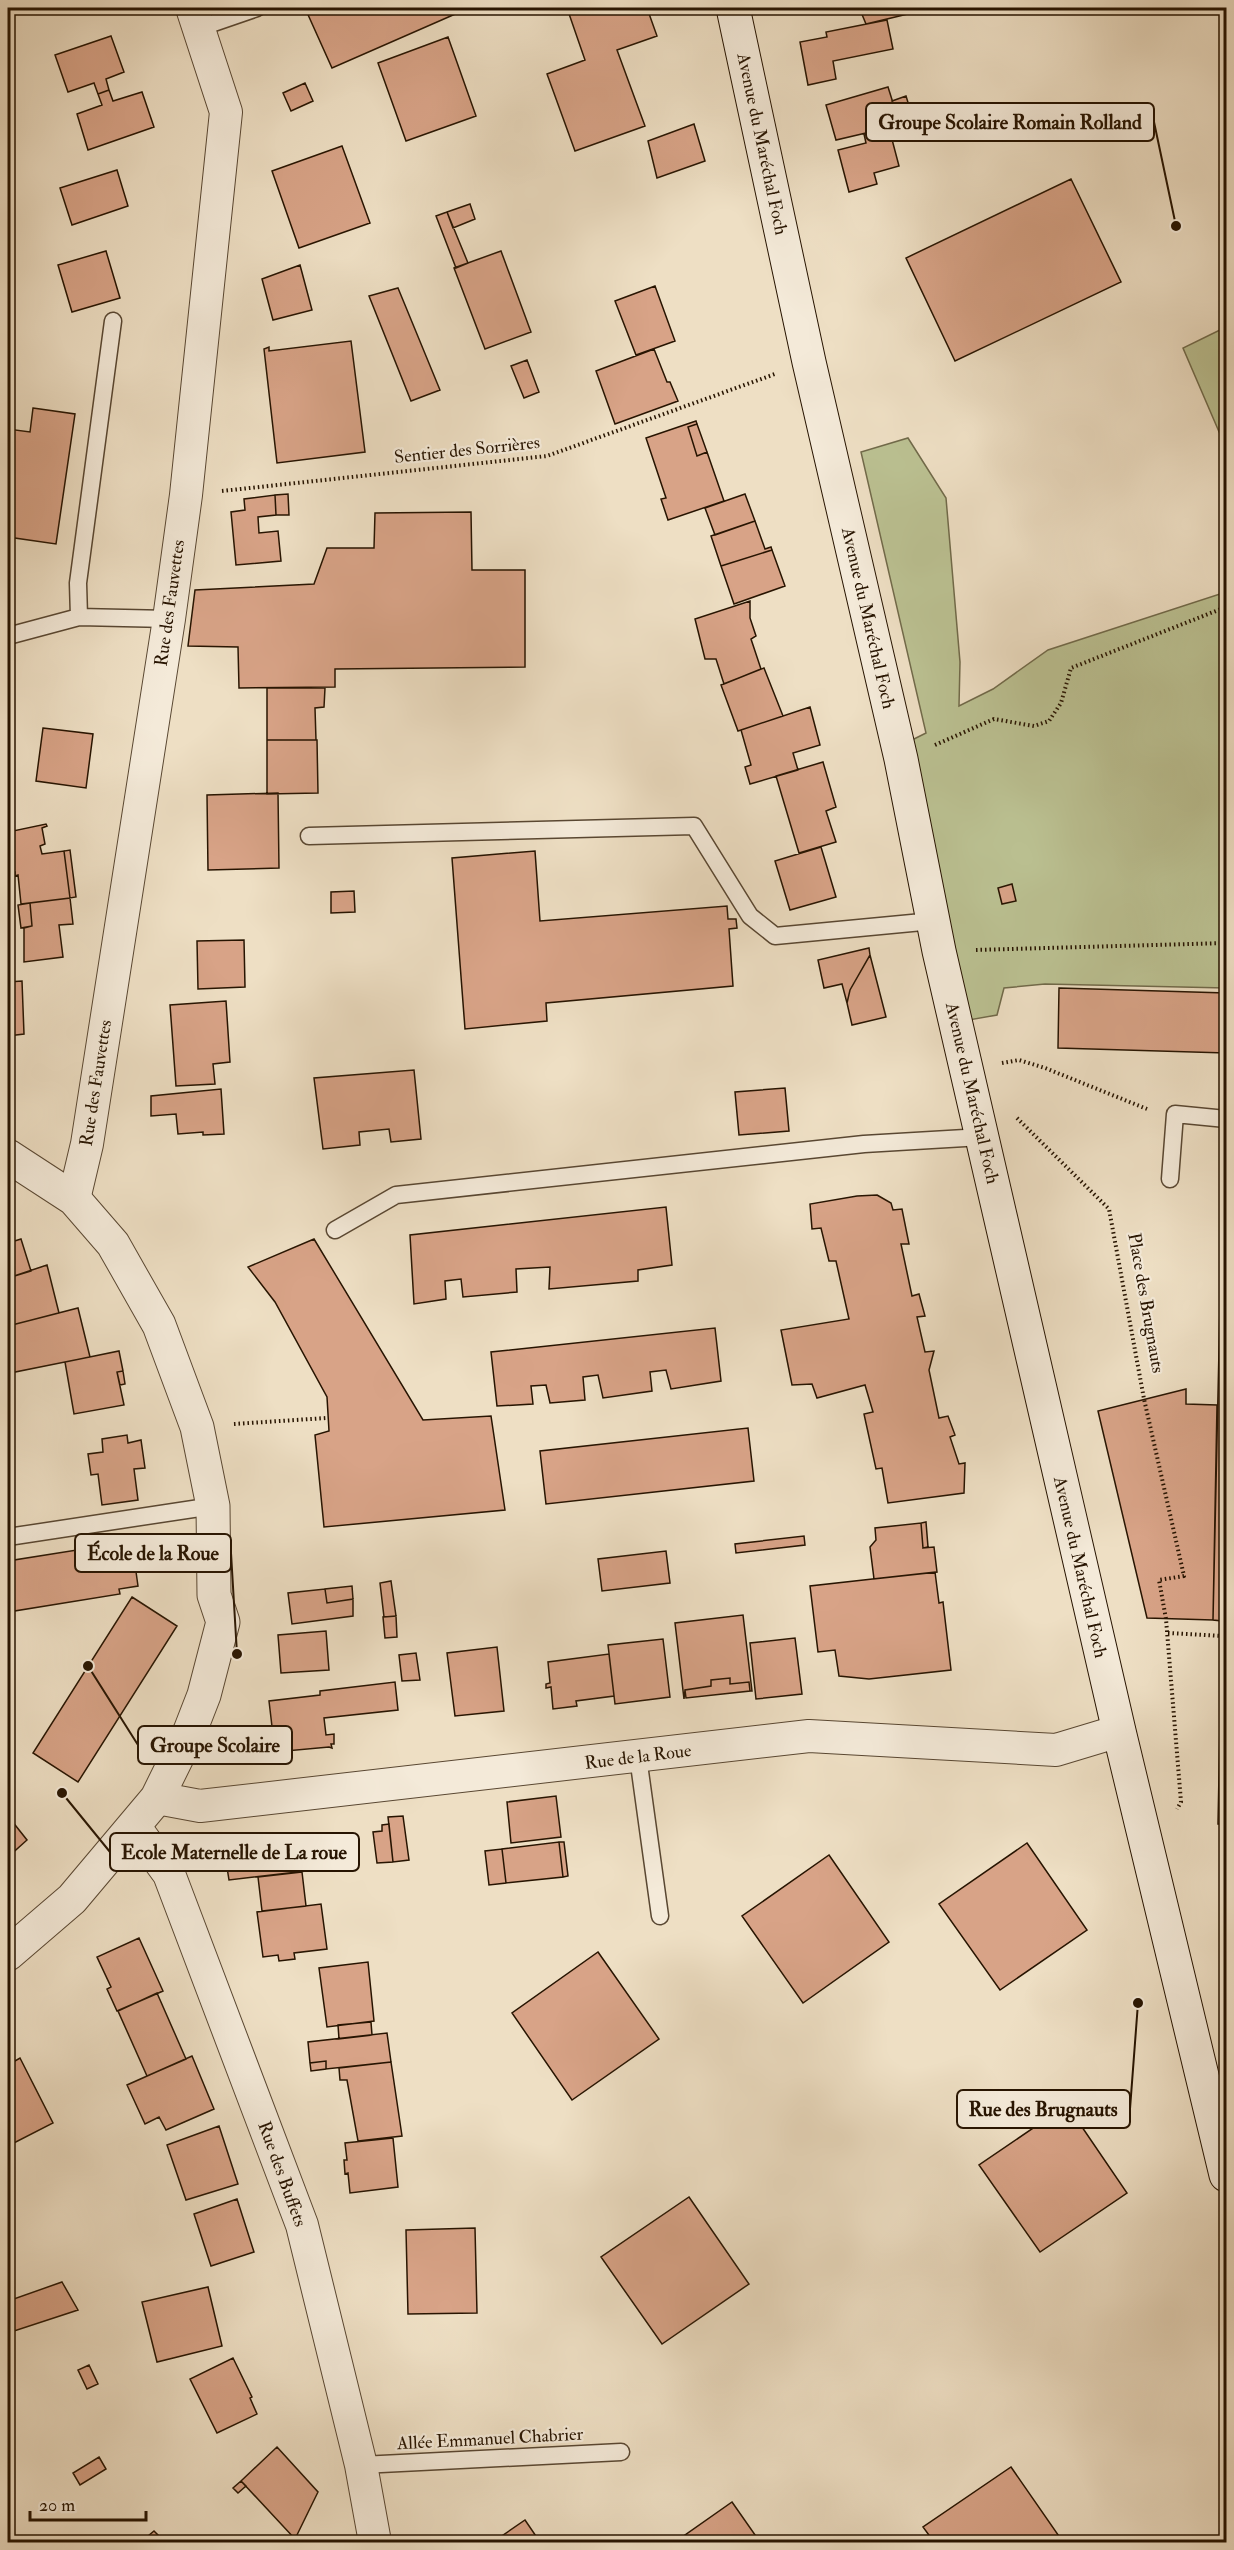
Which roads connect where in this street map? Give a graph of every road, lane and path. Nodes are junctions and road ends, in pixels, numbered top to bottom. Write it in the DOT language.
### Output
graph roads {
  1 [pos="257,8"];
  2 [pos="733,8"];
  3 [pos="195,18"];
  4 [pos="112,321"];
  5 [pos="809,362"];
  6 [pos="186,495"];
  7 [pos="1227,607"];
  8 [pos="79,617"];
  9 [pos="169,619"];
  10 [pos="8,636"];
  11 [pos="901,759"];
  12 [pos="309,836"];
  13 [pos="936,936"];
  14 [pos="1227,943"];
  15 [pos="967,1069"];
  16 [pos="1009,1110"];
  17 [pos="1175,1114"];
  18 [pos="1227,1119"];
  19 [pos="982,1137"];
  20 [pos="8,1156"];
  21 [pos="1170,1179"];
  22 [pos="74,1198"];
  23 [pos="335,1230"];
  24 [pos="326,1418"];
  25 [pos="197,1427"];
  26 [pos="213,1506"];
  27 [pos="8,1537"];
  28 [pos="1168,1633"];
  29 [pos="1222,1636"];
  30 [pos="1119,1731"];
  31 [pos="638,1757"];
  32 [pos="157,1798"];
  33 [pos="134,1826"];
  34 [pos="1148,1852"];
  35 [pos="660,1916"];
  36 [pos="8,1954"];
  37 [pos="1224,2156"];
  38 [pos="621,2452"];
  39 [pos="361,2465"];
  40 [pos="375,2542"];
  1 -- 3 [label="lane"];
  2 -- 5 [label="main road, Avenue du Maréchal Foch"];
  3 -- 6 [label="street, Rue des Fauvettes"];
  4 -- 8 [label="lane"];
  5 -- 6 [label="path, Sentier des Sorrières"];
  5 -- 11 [label="main road, Avenue du Maréchal Foch"];
  6 -- 9 [label="street, Rue des Fauvettes"];
  7 -- 11 [label="path"];
  8 -- 9 [label="lane"];
  8 -- 10 [label="lane"];
  9 -- 22 [label="street, Rue des Fauvettes"];
  11 -- 13 [label="main road, Avenue du Maréchal Foch"];
  12 -- 13 [label="lane"];
  13 -- 14 [label="path"];
  13 -- 15 [label="main road, Avenue du Maréchal Foch"];
  15 -- 17 [label="path"];
  15 -- 19 [label="main road, Avenue du Maréchal Foch"];
  16 -- 28 [label="path, Place des Brugnauts"];
  17 -- 18 [label="lane"];
  17 -- 21 [label="lane"];
  19 -- 23 [label="lane"];
  19 -- 30 [label="main road, Avenue du Maréchal Foch"];
  20 -- 22 [label="main road"];
  22 -- 25 [label="main road"];
  24 -- 25 [label="path"];
  25 -- 26 [label="main road"];
  26 -- 27 [label="lane"];
  26 -- 32 [label="main road"];
  28 -- 29 [label="path"];
  28 -- 34 [label="path, Place des Brugnauts"];
  30 -- 31 [label="street, Rue de la Roue"];
  30 -- 34 [label="main road, Avenue du Maréchal Foch"];
  31 -- 32 [label="street, Rue de la Roue"];
  31 -- 35 [label="lane"];
  32 -- 33 [label="main road"];
  33 -- 36 [label="main road"];
  33 -- 39 [label="street, Rue des Buffets"];
  34 -- 37 [label="main road, Avenue du Maréchal Foch"];
  38 -- 39 [label="lane, Allée Emmanuel Chabrier"];
  39 -- 40 [label="street, Rue des Buffets"];
}
